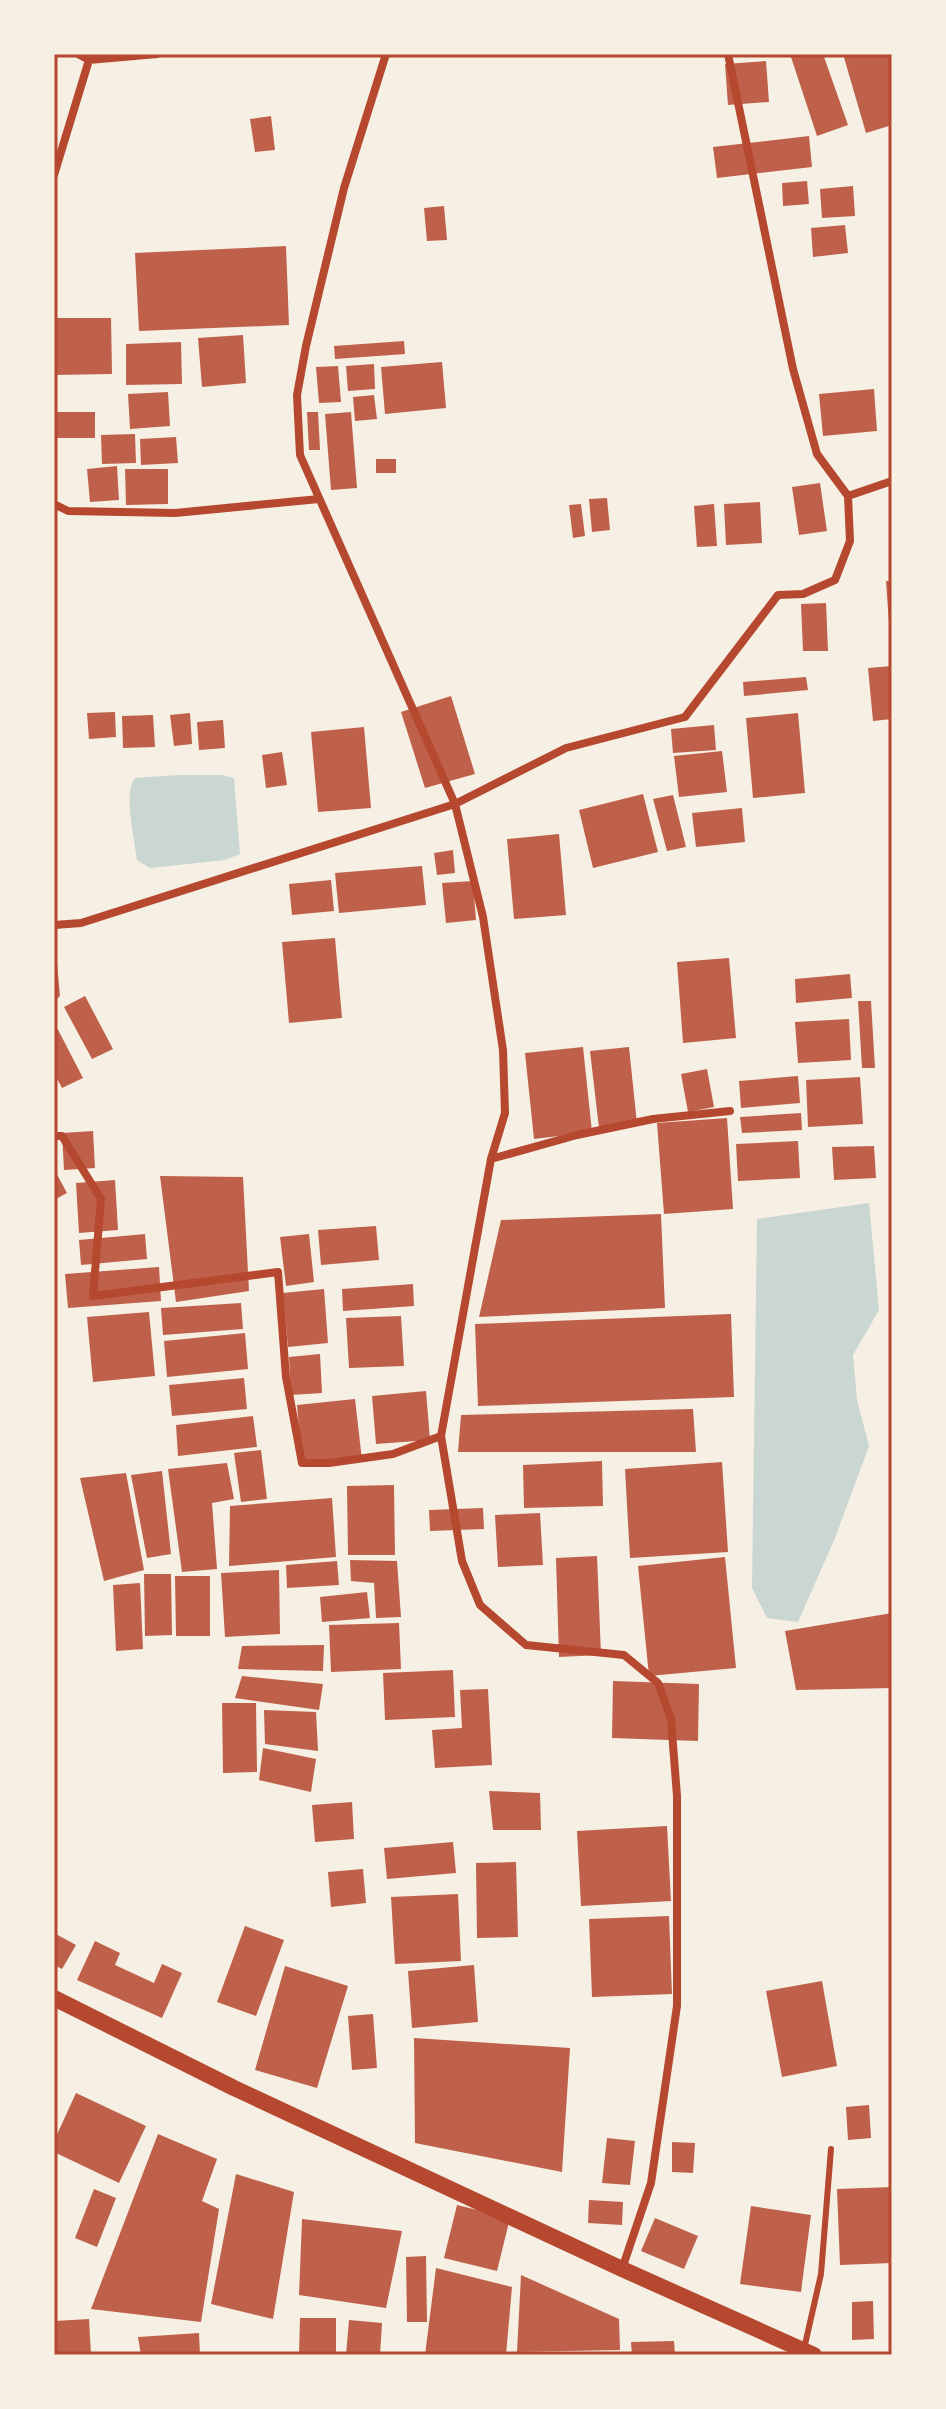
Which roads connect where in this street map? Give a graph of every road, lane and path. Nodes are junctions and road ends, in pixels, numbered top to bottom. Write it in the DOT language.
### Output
graph roads {
  1 [pos="78,54"];
  2 [pos="157,54"];
  3 [pos="386,54"];
  4 [pos="728,54"];
  5 [pos="89,60"];
  6 [pos="54,175"];
  7 [pos="892,481"];
  8 [pos="848,496"];
  9 [pos="319,499"];
  10 [pos="54,504"];
  11 [pos="455,804"];
  12 [pos="54,925"];
  13 [pos="730,1111"];
  14 [pos="54,1136"];
  15 [pos="491,1159"];
  16 [pos="441,1436"];
  17 [pos="54,1998"];
  18 [pos="831,2149"];
  19 [pos="622,2269"];
  20 [pos="809,2352"];
  1 -- 5 [label="street"];
  2 -- 5 [label="street"];
  3 -- 9 [label="street"];
  4 -- 8 [label="street"];
  5 -- 6 [label="street"];
  7 -- 8 [label="street"];
  8 -- 11 [label="street"];
  9 -- 10 [label="street"];
  9 -- 11 [label="street"];
  11 -- 12 [label="street"];
  11 -- 15 [label="street"];
  13 -- 15 [label="street"];
  14 -- 16 [label="street"];
  15 -- 16 [label="street"];
  16 -- 19 [label="street"];
  17 -- 19 [label="main road"];
  18 -- 20 [label="lane"];
  19 -- 20 [label="main road"];
}
